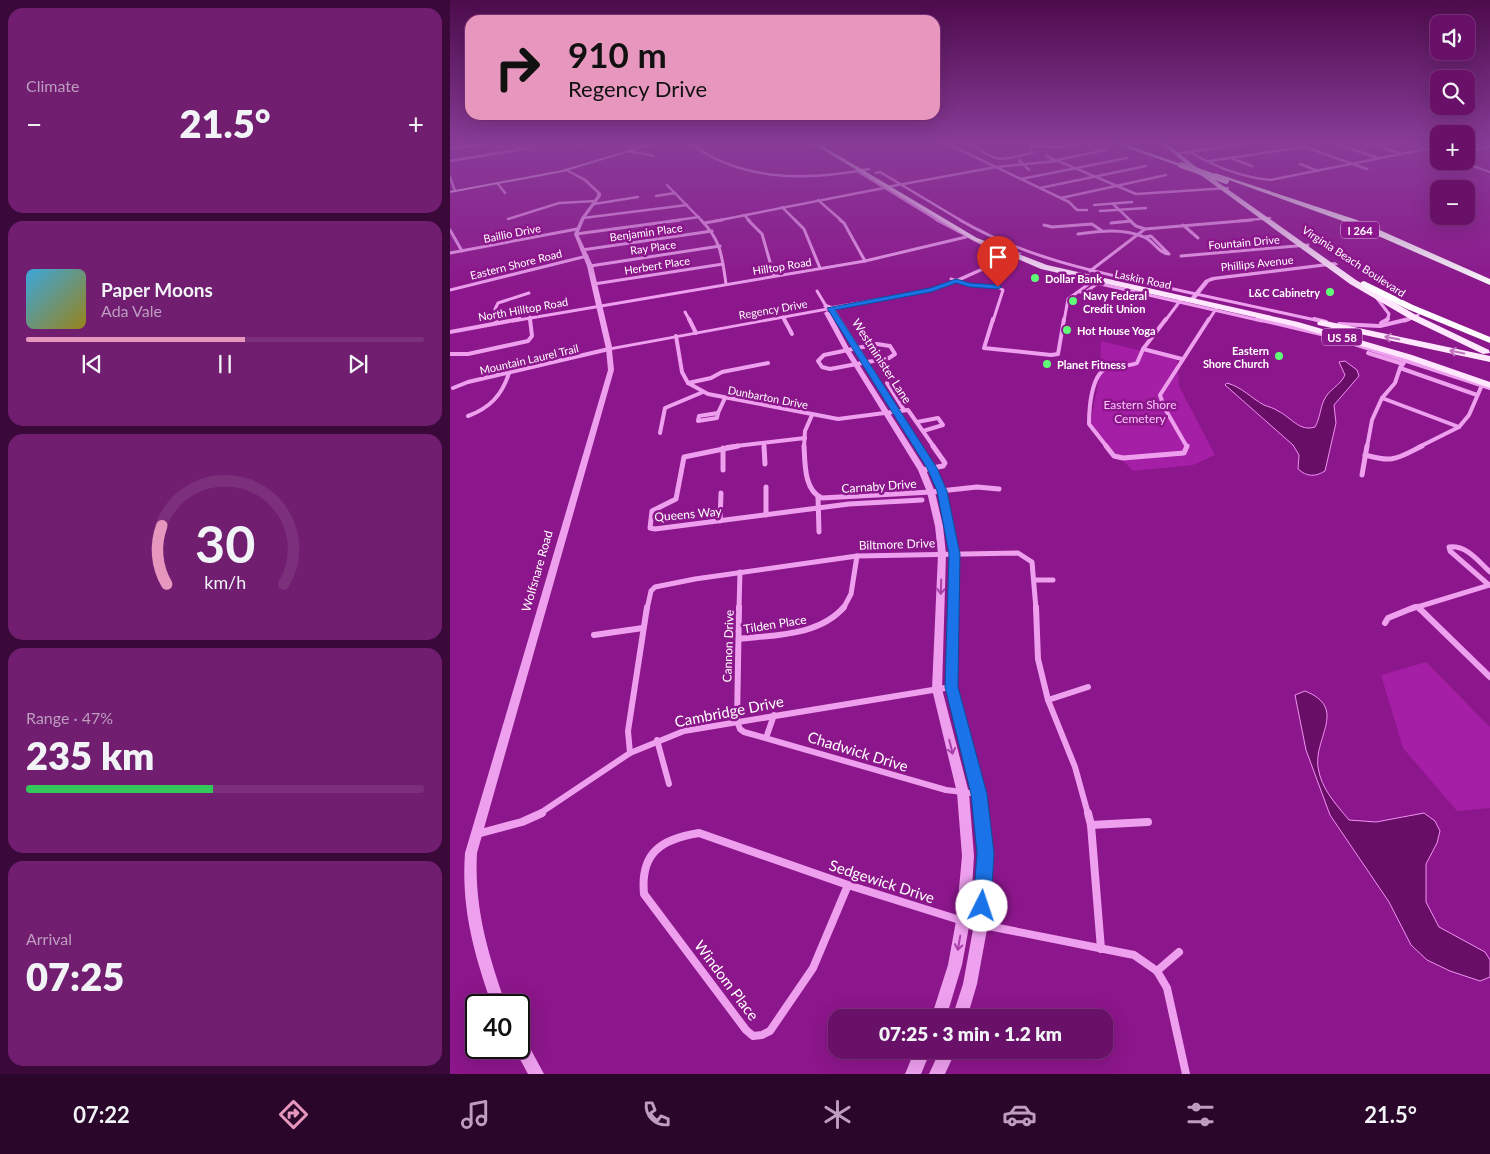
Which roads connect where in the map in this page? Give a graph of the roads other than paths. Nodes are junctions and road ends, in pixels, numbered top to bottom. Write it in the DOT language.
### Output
graph roads {
  1 [pos="597,192"];
  2 [pos="861,192"];
  3 [pos="900,192"];
  4 [pos="905,192"];
  5 [pos="1048,192"];
  6 [pos="1087,192"];
  7 [pos="1134,192"];
  8 [pos="1159,192"];
  9 [pos="1233,192"];
  10 [pos="1244,192"];
  11 [pos="1268,192"];
  12 [pos="675,193"];
  13 [pos="656,196"];
  14 [pos="638,197"];
  15 [pos="1060,198"];
  16 [pos="818,200"];
  17 [pos="595,202"];
  18 [pos="1132,202"];
  19 [pos="912,203"];
  20 [pos="1113,204"];
  21 [pos="687,205"];
  22 [pos="1094,205"];
  23 [pos="782,207"];
  24 [pos="1146,208"];
  25 [pos="1087,210"];
  26 [pos="1119,210"];
  27 [pos="1100,211"];
  28 [pos="526,213"];
  29 [pos="533,215"];
  30 [pos="744,215"];
  31 [pos="699,217"];
  32 [pos="583,218"];
  33 [pos="1267,218"];
  34 [pos="508,219"];
  35 [pos="1131,221"];
  36 [pos="704,223"];
  37 [pos="1111,223"];
  38 [pos="1044,225"];
  39 [pos="1183,225"];
  40 [pos="1145,229"];
  41 [pos="450,230"];
  42 [pos="712,231"];
  43 [pos="1102,231"];
  44 [pos="577,232"];
  45 [pos="1078,234"];
  46 [pos="1137,235"];
  47 [pos="966,237"];
  48 [pos="1145,237"];
  49 [pos="1198,238"];
  50 [pos="1305,245"];
  51 [pos="720,246"];
  52 [pos="582,250"];
  53 [pos="462,251"];
  54 [pos="450,253"];
  55 [pos="1013,253"];
  56 [pos="587,256"];
  57 [pos="1181,256"];
  58 [pos="865,261"];
  59 [pos="723,264"];
  60 [pos="1332,265"];
  61 [pos="590,266"];
  62 [pos="820,268"];
  63 [pos="774,276"];
  64 [pos="1096,279"];
  65 [pos="953,280"];
  66 [pos="1490,282"];
  67 [pos="594,284"];
  68 [pos="726,284"];
  69 [pos="1364,284"];
  70 [pos="1490,288"];
  71 [pos="450,290"];
  72 [pos="817,291"];
  73 [pos="529,292"];
  74 [pos="1376,297"];
  75 [pos="1193,299"];
  76 [pos="1180,301"];
  77 [pos="599,305"];
  78 [pos="827,308"];
  79 [pos="1216,309"];
  80 [pos="685,312"];
  81 [pos="1416,316"];
  82 [pos="530,317"];
  83 [pos="783,317"];
  84 [pos="756,320"];
  85 [pos="496,323"];
  86 [pos="1371,327"];
  87 [pos="696,331"];
  88 [pos="450,332"];
  89 [pos="792,334"];
  90 [pos="672,336"];
  91 [pos="1490,340"];
  92 [pos="528,341"];
  93 [pos="535,342"];
  94 [pos="609,347"];
  95 [pos="851,349"];
  96 [pos="1142,349"];
  97 [pos="1490,349"];
  98 [pos="1368,353"];
  99 [pos="450,354"];
  100 [pos="1490,354"];
  101 [pos="1182,359"];
  102 [pos="1490,359"];
  103 [pos="1406,360"];
  104 [pos="768,363"];
  105 [pos="860,363"];
  106 [pos="1400,368"];
  107 [pos="510,373"];
  108 [pos="688,383"];
  109 [pos="887,383"];
  110 [pos="1487,386"];
  111 [pos="453,388"];
  112 [pos="703,392"];
  113 [pos="1477,395"];
  114 [pos="726,398"];
  115 [pos="1382,398"];
  116 [pos="904,410"];
  117 [pos="891,412"];
  118 [pos="718,413"];
  119 [pos="812,414"];
  120 [pos="468,416"];
  121 [pos="917,422"];
  122 [pos="1459,426"];
  123 [pos="923,431"];
  124 [pos="660,433"];
  125 [pos="804,438"];
  126 [pos="764,442"];
  127 [pos="723,448"];
  128 [pos="1365,455"];
  129 [pos="765,464"];
  130 [pos="927,469"];
  131 [pos="723,470"];
  132 [pos="1362,475"];
  133 [pos="766,488"];
  134 [pos="999,489"];
  135 [pos="936,492"];
  136 [pos="721,493"];
  137 [pos="869,495"];
  138 [pos="818,497"];
  139 [pos="922,500"];
  140 [pos="870,502"];
  141 [pos="817,508"];
  142 [pos="766,515"];
  143 [pos="720,521"];
  144 [pos="819,532"];
  145 [pos="942,554"];
  146 [pos="955,554"];
  147 [pos="857,556"];
  148 [pos="740,572"];
  149 [pos="1490,572"];
  150 [pos="1035,580"];
  151 [pos="1053,580"];
  152 [pos="1490,585"];
  153 [pos="1417,607"];
  154 [pos="1385,623"];
  155 [pos="643,628"];
  156 [pos="594,635"];
  157 [pos="739,640"];
  158 [pos="1489,675"];
  159 [pos="952,687"];
  160 [pos="1088,687"];
  161 [pos="937,689"];
  162 [pos="1048,700"];
  163 [pos="774,715"];
  164 [pos="737,721"];
  165 [pos="766,738"];
  166 [pos="657,740"];
  167 [pos="630,753"];
  168 [pos="670,784"];
  169 [pos="963,793"];
  170 [pos="979,794"];
  171 [pos="1148,822"];
  172 [pos="1091,825"];
  173 [pos="699,833"];
  174 [pos="476,834"];
  175 [pos="848,885"];
  176 [pos="963,921"];
  177 [pos="981,924"];
  178 [pos="1101,949"];
  179 [pos="1179,952"];
  180 [pos="1157,971"];
  181 [pos="496,994"];
  182 [pos="941,1009"];
  183 [pos="962,1009"];
  184 [pos="528,1059"];
  185 [pos="919,1059"];
  186 [pos="944,1059"];
  187 [pos="536,1074"];
  188 [pos="913,1074"];
  189 [pos="937,1074"];
  190 [pos="1186,1074"];
  1 -- 17 [label="street"];
  2 -- 16 [label="street"];
  3 -- 19 [label="main road, Laskin Road / US 58"];
  4 -- 55 [label="main road, Laskin Road / US 58"];
  5 -- 15 [label="street"];
  6 -- 15 [label="street"];
  7 -- 8 [label="street"];
  9 -- 33 [label="main road, Virginia Beach Boulevard"];
  10 -- 70 [label="highway, I 264"];
  11 -- 66 [label="highway, I 264, bridge"];
  12 -- 13 [label="street"];
  12 -- 21 [label="street"];
  14 -- 17 [label="street"];
  15 -- 25 [label="street"];
  16 -- 23 [label="street"];
  16 -- 58 [label="street"];
  17 -- 28 [label="street"];
  17 -- 32 [label="street"];
  18 -- 20 [label="street"];
  19 -- 47 [label="street, Laskin Road"];
  19 -- 55 [label="main road, Laskin Road / US 58"];
  20 -- 22 [label="street"];
  20 -- 26 [label="street"];
  21 -- 31 [label="street"];
  21 -- 32 [label="street"];
  23 -- 30 [label="street"];
  23 -- 62 [label="street"];
  24 -- 26 [label="street"];
  26 -- 27 [label="street"];
  26 -- 35 [label="street"];
  28 -- 29 [label="street"];
  28 -- 34 [label="street"];
  30 -- 36 [label="street"];
  30 -- 63 [label="street"];
  31 -- 36 [label="street"];
  31 -- 44 [label="street, Baillio Drive"];
  32 -- 44 [label="street"];
  33 -- 39 [label="street"];
  33 -- 50 [label="main road, Virginia Beach Boulevard"];
  35 -- 37 [label="street"];
  35 -- 40 [label="street"];
  36 -- 42 [label="street"];
  38 -- 43 [label="street"];
  39 -- 40 [label="street"];
  39 -- 49 [label="street"];
  40 -- 46 [label="street"];
  41 -- 53 [label="street"];
  42 -- 51 [label="street"];
  42 -- 52 [label="street, Benjamin Place"];
  43 -- 45 [label="street"];
  43 -- 46 [label="street"];
  44 -- 52 [label="street, Wolfsnare Road"];
  44 -- 53 [label="street, Baillio Drive"];
  46 -- 48 [label="street"];
  46 -- 64 [label="street"];
  47 -- 55 [label="street, Laskin Road"];
  47 -- 58 [label="street, Hilltop Road"];
  48 -- 48 [label="street"];
  50 -- 57 [label="street, Fountain Drive"];
  50 -- 60 [label="main road, Virginia Beach Boulevard"];
  51 -- 59 [label="street"];
  51 -- 61 [label="street, Ray Place"];
  52 -- 56 [label="street, Wolfsnare Road"];
  53 -- 54 [label="street, Baillio Drive"];
  55 -- 64 [label="main road, Laskin Road / US 58"];
  55 -- 65 [label="street, Regency Drive"];
  56 -- 61 [label="street, Wolfsnare Road"];
  56 -- 71 [label="street, Eastern Shore Road"];
  58 -- 62 [label="street, Hilltop Road"];
  59 -- 67 [label="street, Herbert Place"];
  59 -- 68 [label="street"];
  60 -- 69 [label="main road, Virginia Beach Boulevard"];
  60 -- 74 [label="main road, Virginia Beach Boulevard"];
  60 -- 75 [label="street, Phillips Avenue"];
  61 -- 67 [label="street, Wolfsnare Road"];
  62 -- 63 [label="street, Hilltop Road"];
  63 -- 68 [label="street, Hilltop Road"];
  64 -- 65 [label="street"];
  64 -- 75 [label="main road, Laskin Road / US 58"];
  64 -- 75 [label="street, Laskin Road"];
  64 -- 76 [label="street, Laskin Road"];
  65 -- 78 [label="street, Regency Drive"];
  67 -- 77 [label="street, Wolfsnare Road"];
  68 -- 77 [label="street, Hilltop Road"];
  69 -- 81 [label="main road, Virginia Beach Boulevard"];
  69 -- 91 [label="highway"];
  72 -- 78 [label="street"];
  73 -- 85 [label="street"];
  74 -- 81 [label="main road, Virginia Beach Boulevard"];
  74 -- 86 [label="street"];
  75 -- 76 [label="street, Laskin Road"];
  75 -- 79 [label="street, Laskin Road"];
  75 -- 86 [label="street, Laskin Road"];
  102 -- 75 [label="main road, Laskin Road / US 58, one-way"];
  75 -- 103 [label="main road, Laskin Road / US 58"];
  76 -- 96 [label="street"];
  77 -- 82 [label="street, North Hilltop Road"];
  77 -- 94 [label="street, Wolfsnare Road"];
  78 -- 83 [label="street, Regency Drive"];
  78 -- 84 [label="street, Regency Drive"];
  78 -- 95 [label="street, Westminister Lane"];
  79 -- 101 [label="street"];
  79 -- 103 [label="street, Laskin Road"];
  80 -- 87 [label="street"];
  81 -- 86 [label="street, Laskin Road"];
  81 -- 97 [label="main road, Virginia Beach Boulevard"];
  81 -- 100 [label="main road, Virginia Beach Boulevard"];
  82 -- 85 [label="street, North Hilltop Road"];
  82 -- 92 [label="street"];
  83 -- 84 [label="street, Regency Drive"];
  83 -- 89 [label="street"];
  84 -- 87 [label="street, Regency Drive"];
  85 -- 88 [label="street, North Hilltop Road"];
  87 -- 90 [label="street, Regency Drive"];
  90 -- 94 [label="street, Regency Drive"];
  90 -- 108 [label="street"];
  92 -- 93 [label="street"];
  92 -- 99 [label="street"];
  94 -- 107 [label="street, Mountain Laurel Trail"];
  94 -- 174 [label="street, Wolfsnare Road"];
  95 -- 105 [label="street, Westminister Lane"];
  95 -- 105 [label="street"];
  95 -- 105 [label="street"];
  96 -- 101 [label="street"];
  96 -- 101 [label="street"];
  98 -- 103 [label="street"];
  103 -- 106 [label="street"];
  103 -- 110 [label="main road, Laskin Road / US 58"];
  104 -- 108 [label="street"];
  105 -- 117 [label="street, Westminister Lane"];
  106 -- 113 [label="street"];
  106 -- 115 [label="street"];
  107 -- 111 [label="street, Mountain Laurel Trail"];
  107 -- 120 [label="street"];
  108 -- 112 [label="street, Dunbarton Drive"];
  109 -- 116 [label="street"];
  110 -- 113 [label="street"];
  112 -- 114 [label="street, Dunbarton Drive"];
  112 -- 124 [label="street"];
  113 -- 122 [label="street"];
  114 -- 118 [label="street"];
  114 -- 119 [label="street, Dunbarton Drive"];
  115 -- 122 [label="street"];
  115 -- 128 [label="street"];
  116 -- 117 [label="street, Dunbarton Drive"];
  116 -- 121 [label="street"];
  117 -- 119 [label="street, Dunbarton Drive"];
  117 -- 130 [label="street, Westminister Lane"];
  119 -- 125 [label="street"];
  121 -- 123 [label="street"];
  121 -- 123 [label="street"];
  122 -- 128 [label="street"];
  123 -- 130 [label="street"];
  125 -- 126 [label="street, Queens Way"];
  125 -- 138 [label="street"];
  126 -- 127 [label="street, Queens Way"];
  126 -- 129 [label="street"];
  127 -- 131 [label="street"];
  127 -- 143 [label="street, Queens Way"];
  128 -- 132 [label="street"];
  130 -- 135 [label="street, Westminister Lane"];
  133 -- 142 [label="street"];
  134 -- 135 [label="street, Carnaby Drive"];
  135 -- 137 [label="street, Carnaby Drive"];
  135 -- 145 [label="street, Westminister Lane"];
  135 -- 146 [label="street, Westminister Lane"];
  136 -- 143 [label="street"];
  137 -- 138 [label="street, Carnaby Drive"];
  137 -- 140 [label="street"];
  138 -- 141 [label="street"];
  139 -- 140 [label="street, Queens Way"];
  140 -- 141 [label="street, Queens Way"];
  141 -- 142 [label="street, Queens Way"];
  141 -- 144 [label="street"];
  142 -- 143 [label="street, Queens Way"];
  145 -- 146 [label="street, Biltmore Drive"];
  145 -- 147 [label="street, Biltmore Drive"];
  145 -- 161 [label="street, Westminister Lane, one-way"];
  146 -- 150 [label="street, Biltmore Drive"];
  146 -- 159 [label="street, Westminister Lane"];
  147 -- 148 [label="street, Biltmore Drive"];
  147 -- 157 [label="street, Tilden Place"];
  148 -- 155 [label="street, Biltmore Drive"];
  148 -- 157 [label="street, Cannon Drive"];
  149 -- 152 [label="street"];
  150 -- 151 [label="street"];
  150 -- 162 [label="street, Biltmore Drive"];
  152 -- 153 [label="street"];
  153 -- 154 [label="street"];
  153 -- 158 [label="street"];
  155 -- 156 [label="street"];
  155 -- 167 [label="street, Biltmore Drive"];
  157 -- 164 [label="street, Cannon Drive"];
  159 -- 161 [label="street, Cambridge Drive"];
  159 -- 170 [label="street, Westminister Lane"];
  160 -- 162 [label="street"];
  161 -- 163 [label="street, Cambridge Drive"];
  161 -- 169 [label="street, Westminister Lane, one-way"];
  162 -- 172 [label="street, Biltmore Drive"];
  163 -- 164 [label="street, Cambridge Drive"];
  163 -- 165 [label="street"];
  164 -- 165 [label="street, Chadwick Drive"];
  164 -- 166 [label="street, Cambridge Drive"];
  165 -- 169 [label="street, Chadwick Drive"];
  166 -- 167 [label="street, Cambridge Drive"];
  166 -- 168 [label="street"];
  167 -- 174 [label="street, Cambridge Drive"];
  169 -- 170 [label="street, Chadwick Drive"];
  169 -- 176 [label="street, Westminister Lane"];
  170 -- 177 [label="street, Westminister Lane"];
  171 -- 172 [label="street"];
  172 -- 178 [label="street, Biltmore Drive"];
  173 -- 175 [label="street, Sedgewick Drive"];
  173 -- 175 [label="street, Windom Place"];
  174 -- 181 [label="street, Wolfsnare Road"];
  175 -- 176 [label="street, Sedgewick Drive"];
  176 -- 177 [label="street, Sedgewick Drive"];
  176 -- 182 [label="street, Westminister Lane, one-way"];
  177 -- 178 [label="street, Sedgewick Drive"];
  177 -- 183 [label="street, Westminister Lane"];
  178 -- 180 [label="street, Sedgewick Drive"];
  179 -- 180 [label="street"];
  180 -- 190 [label="street, Sedgewick Drive"];
  184 -- 187 [label="street"];
  185 -- 188 [label="street"];
  186 -- 189 [label="street"];
}
